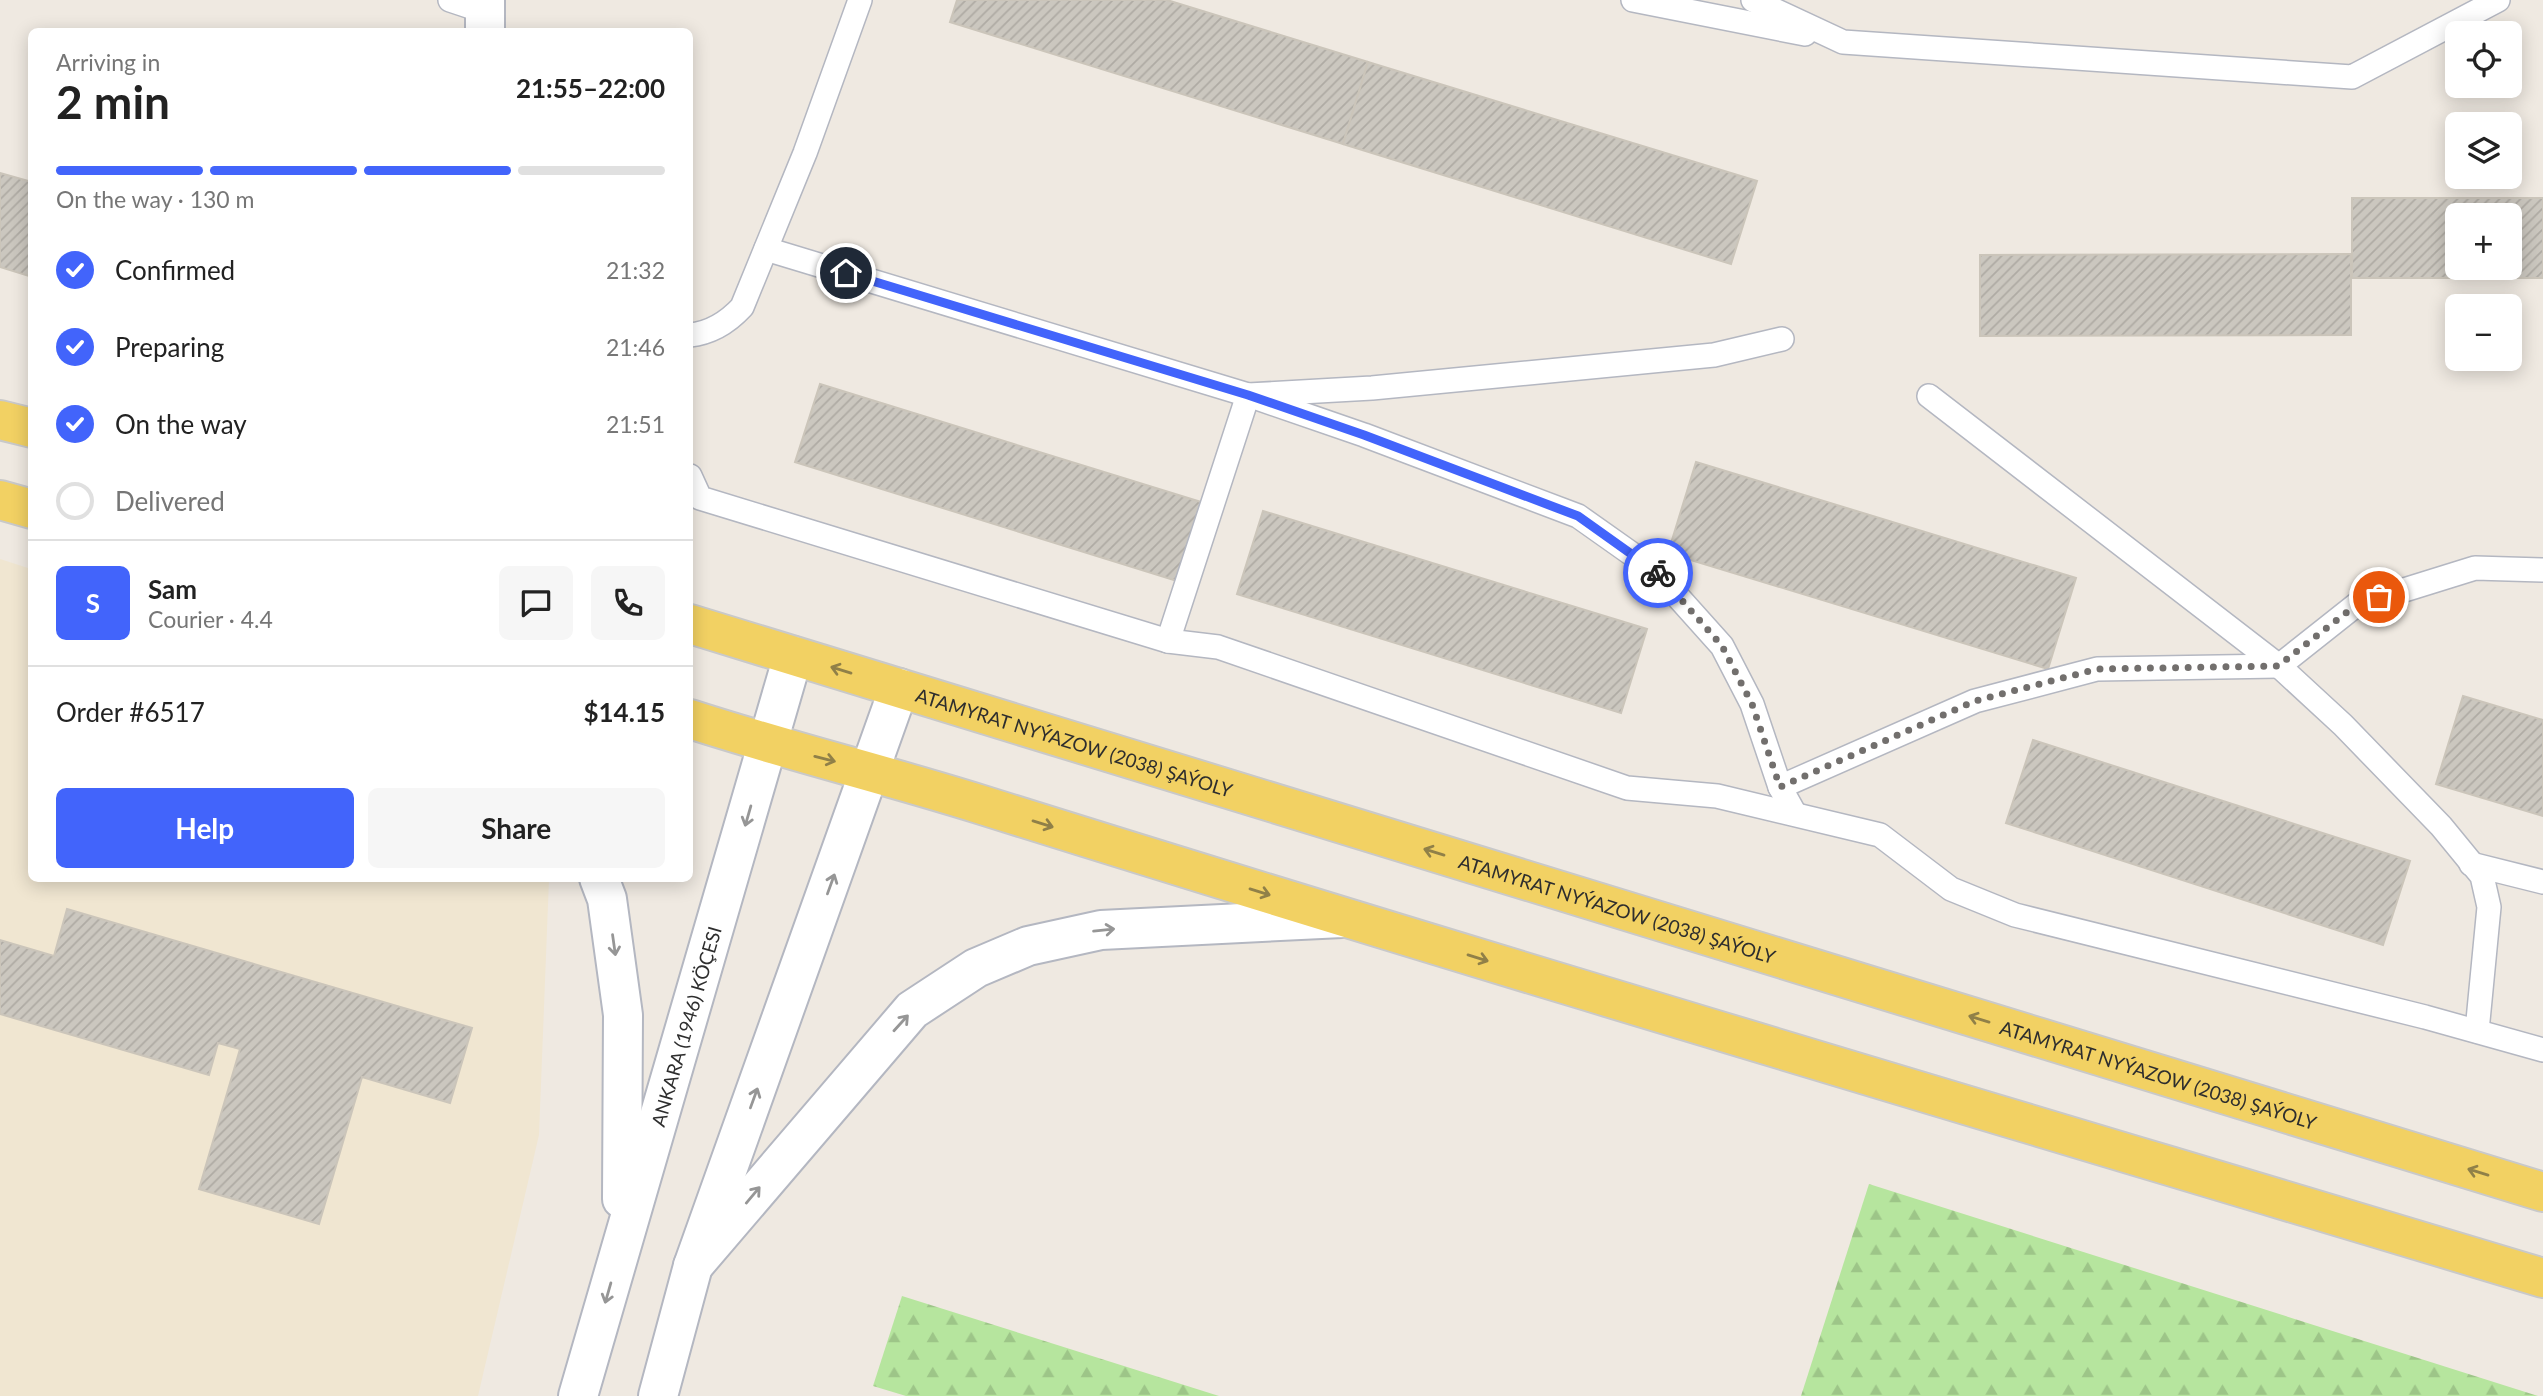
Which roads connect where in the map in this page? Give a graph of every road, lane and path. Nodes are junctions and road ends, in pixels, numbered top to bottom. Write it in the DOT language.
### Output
graph roads {
  1 [pos="450,0"];
  2 [pos="860,0"];
  3 [pos="1633,0"];
  4 [pos="1753,0"];
  5 [pos="2498,0"];
  6 [pos="486,15"];
  7 [pos="1843,42"];
  8 [pos="766,249"];
  9 [pos="693,335"];
  10 [pos="1782,339"];
  11 [pos="1248,395"];
  12 [pos="1929,396"];
  13 [pos="0,419"];
  14 [pos="28,427"];
  15 [pos="693,483"];
  16 [pos="0,500"];
  17 [pos="28,508"];
  18 [pos="2543,570"];
  19 [pos="693,625"];
  20 [pos="1168,641"];
  21 [pos="793,656"];
  22 [pos="2278,666"];
  23 [pos="899,688"];
  24 [pos="693,720"];
  25 [pos="769,744"];
  26 [pos="872,770"];
  27 [pos="1780,787"];
  28 [pos="1795,814"];
  29 [pos="2471,864"];
  30 [pos="601,882"];
  31 [pos="2543,883"];
  32 [pos="1344,918"];
  33 [pos="2477,1031"];
  34 [pos="2543,1050"];
  35 [pos="2543,1192"];
  36 [pos="622,1245"];
  37 [pos="693,1266"];
  38 [pos="2543,1278"];
  39 [pos="578,1396"];
  40 [pos="658,1396"];
  1 -- 6 [label="lane"];
  2 -- 8 [label="lane"];
  3 -- 7 [label="lane"];
  4 -- 7 [label="lane"];
  5 -- 7 [label="lane"];
  8 -- 9 [label="lane"];
  8 -- 11 [label="lane"];
  10 -- 11 [label="lane"];
  11 -- 20 [label="lane"];
  11 -- 27 [label="lane"];
  12 -- 22 [label="lane"];
  13 -- 14 [label="main road"];
  15 -- 20 [label="lane"];
  16 -- 17 [label="main road"];
  18 -- 22 [label="lane"];
  19 -- 21 [label="main road, ATAMYRAT NYÝAZOW (2038) ŞAÝOLY"];
  20 -- 28 [label="lane"];
  23 -- 21 [label="main road, ATAMYRAT NYÝAZOW (2038) ŞAÝOLY, one-way"];
  21 -- 25 [label="main road, ANKARA (1946) KÖÇESI"];
  22 -- 27 [label="lane"];
  22 -- 29 [label="lane"];
  23 -- 26 [label="main road"];
  35 -- 23 [label="main road, ATAMYRAT NYÝAZOW (2038) ŞAÝOLY, one-way"];
  24 -- 25 [label="main road"];
  25 -- 26 [label="main road, one-way"];
  25 -- 36 [label="main road, ANKARA (1946) KÖÇESI, one-way"];
  26 -- 32 [label="main road, one-way"];
  37 -- 26 [label="main road, one-way"];
  27 -- 28 [label="lane"];
  28 -- 33 [label="lane"];
  29 -- 31 [label="lane"];
  29 -- 33 [label="lane"];
  30 -- 36 [label="main road, one-way"];
  37 -- 32 [label="main road, one-way"];
  32 -- 38 [label="main road, one-way"];
  33 -- 34 [label="lane"];
  36 -- 39 [label="main road, ANKARA (1946) KÖÇESI, one-way"];
  37 -- 40 [label="main road"];
}
